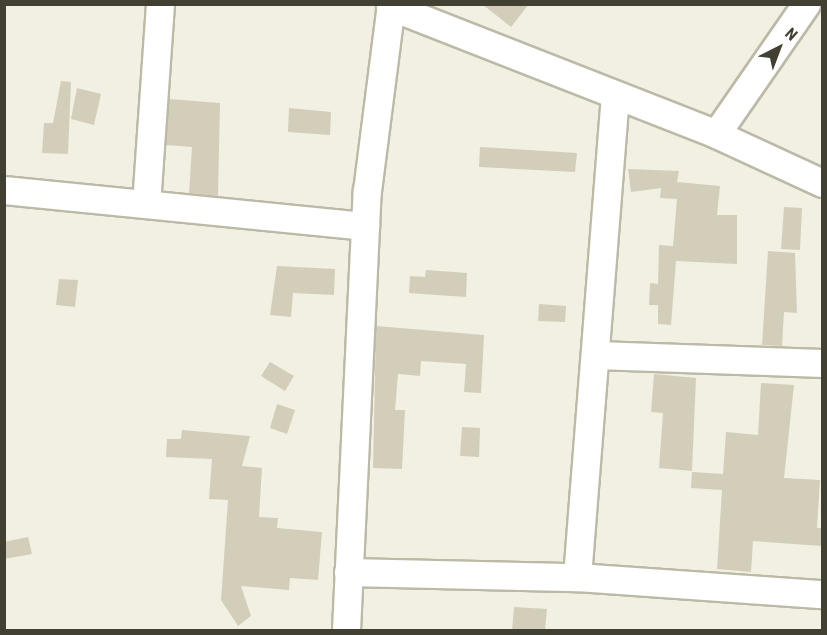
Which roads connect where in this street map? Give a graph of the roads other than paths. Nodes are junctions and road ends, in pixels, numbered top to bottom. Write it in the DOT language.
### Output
graph roads {
  1 [pos="160,4"];
  2 [pos="806,4"];
  3 [pos="391,5"];
  4 [pos="615,98"];
  5 [pos="716,134"];
  6 [pos="822,183"];
  7 [pos="4,190"];
  8 [pos="146,204"];
  9 [pos="365,226"];
  10 [pos="596,355"];
  11 [pos="822,363"];
  12 [pos="348,572"];
  13 [pos="577,577"];
  14 [pos="822,594"];
  15 [pos="346,630"];
  1 -- 8 [label="street"];
  2 -- 5 [label="street"];
  3 -- 4 [label="street"];
  3 -- 9 [label="street"];
  4 -- 5 [label="street"];
  4 -- 10 [label="street"];
  5 -- 6 [label="street"];
  7 -- 8 [label="street"];
  8 -- 9 [label="street"];
  9 -- 12 [label="street"];
  10 -- 11 [label="street"];
  10 -- 13 [label="street"];
  12 -- 13 [label="street"];
  12 -- 15 [label="street"];
  13 -- 14 [label="street"];
}
